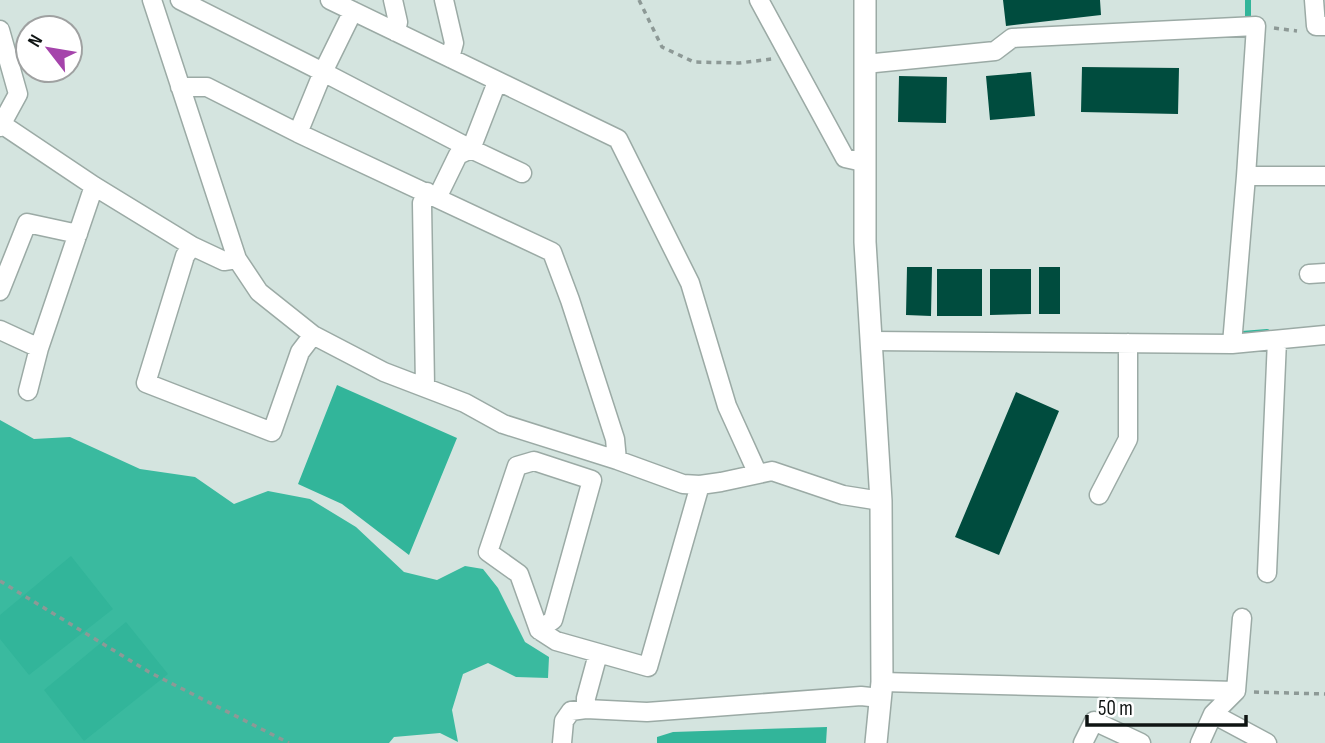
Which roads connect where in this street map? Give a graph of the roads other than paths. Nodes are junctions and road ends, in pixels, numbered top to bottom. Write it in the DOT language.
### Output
graph roads {
  1 [pos="152,0"];
  2 [pos="180,0"];
  3 [pos="330,0"];
  4 [pos="393,0"];
  5 [pos="444,0"];
  6 [pos="759,0"];
  7 [pos="865,0"];
  8 [pos="1314,0"];
  9 [pos="353,11"];
  10 [pos="1320,26"];
  11 [pos="0,30"];
  12 [pos="396,32"];
  13 [pos="450,58"];
  14 [pos="865,64"];
  15 [pos="323,72"];
  16 [pos="497,82"];
  17 [pos="180,87"];
  18 [pos="1,124"];
  19 [pos="298,133"];
  20 [pos="471,149"];
  21 [pos="863,162"];
  22 [pos="523,173"];
  23 [pos="1246,176"];
  24 [pos="1325,176"];
  25 [pos="94,186"];
  26 [pos="432,195"];
  27 [pos="78,234"];
  28 [pos="192,246"];
  29 [pos="237,258"];
  30 [pos="0,290"];
  31 [pos="0,330"];
  32 [pos="313,335"];
  33 [pos="1325,335"];
  34 [pos="1277,340"];
  35 [pos="870,341"];
  36 [pos="1128,343"];
  37 [pos="1232,344"];
  38 [pos="39,348"];
  39 [pos="425,386"];
  40 [pos="28,391"];
  41 [pos="617,460"];
  42 [pos="757,472"];
  43 [pos="701,485"];
  44 [pos="1099,495"];
  45 [pos="881,501"];
  46 [pos="1267,573"];
  47 [pos="1242,618"];
  48 [pos="539,630"];
  49 [pos="598,654"];
  50 [pos="881,690"];
  51 [pos="1236,691"];
  52 [pos="586,709"];
  53 [pos="1213,714"];
  54 [pos="562,743"];
  55 [pos="876,743"];
  56 [pos="1083,743"];
  57 [pos="1141,743"];
  58 [pos="1200,743"];
  59 [pos="1267,743"];
  1 -- 17 [label="street"];
  2 -- 15 [label="street"];
  3 -- 9 [label="street"];
  4 -- 12 [label="street"];
  5 -- 13 [label="street"];
  6 -- 21 [label="street"];
  7 -- 14 [label="street"];
  8 -- 10 [label="street"];
  9 -- 12 [label="street"];
  9 -- 15 [label="street"];
  11 -- 18 [label="street"];
  12 -- 13 [label="street"];
  13 -- 16 [label="street"];
  14 -- 21 [label="street"];
  14 -- 23 [label="street"];
  15 -- 19 [label="street"];
  15 -- 20 [label="street"];
  16 -- 20 [label="street"];
  16 -- 42 [label="street"];
  17 -- 19 [label="street"];
  17 -- 29 [label="street"];
  18 -- 25 [label="street"];
  19 -- 26 [label="street"];
  20 -- 22 [label="street"];
  20 -- 26 [label="street"];
  21 -- 35 [label="street"];
  23 -- 24 [label="street"];
  23 -- 37 [label="street"];
  25 -- 27 [label="street"];
  25 -- 28 [label="street"];
  26 -- 39 [label="street"];
  26 -- 41 [label="street"];
  27 -- 30 [label="street"];
  27 -- 38 [label="street"];
  28 -- 29 [label="street"];
  28 -- 32 [label="street"];
  29 -- 32 [label="street"];
  31 -- 38 [label="street"];
  32 -- 39 [label="street"];
  33 -- 34 [label="street"];
  34 -- 37 [label="street"];
  34 -- 46 [label="street"];
  35 -- 36 [label="street"];
  35 -- 45 [label="street"];
  36 -- 37 [label="street"];
  36 -- 44 [label="street"];
  38 -- 40 [label="street"];
  39 -- 41 [label="street"];
  41 -- 43 [label="street"];
  42 -- 43 [label="street"];
  42 -- 45 [label="street"];
  43 -- 49 [label="street"];
  45 -- 50 [label="street"];
  47 -- 51 [label="street"];
  48 -- 48 [label="street"];
  48 -- 49 [label="street"];
  49 -- 52 [label="street"];
  50 -- 51 [label="street"];
  50 -- 52 [label="street"];
  50 -- 55 [label="street"];
  51 -- 53 [label="street"];
  52 -- 54 [label="street"];
  53 -- 58 [label="street"];
  53 -- 59 [label="street"];
  56 -- 57 [label="street"];
}
